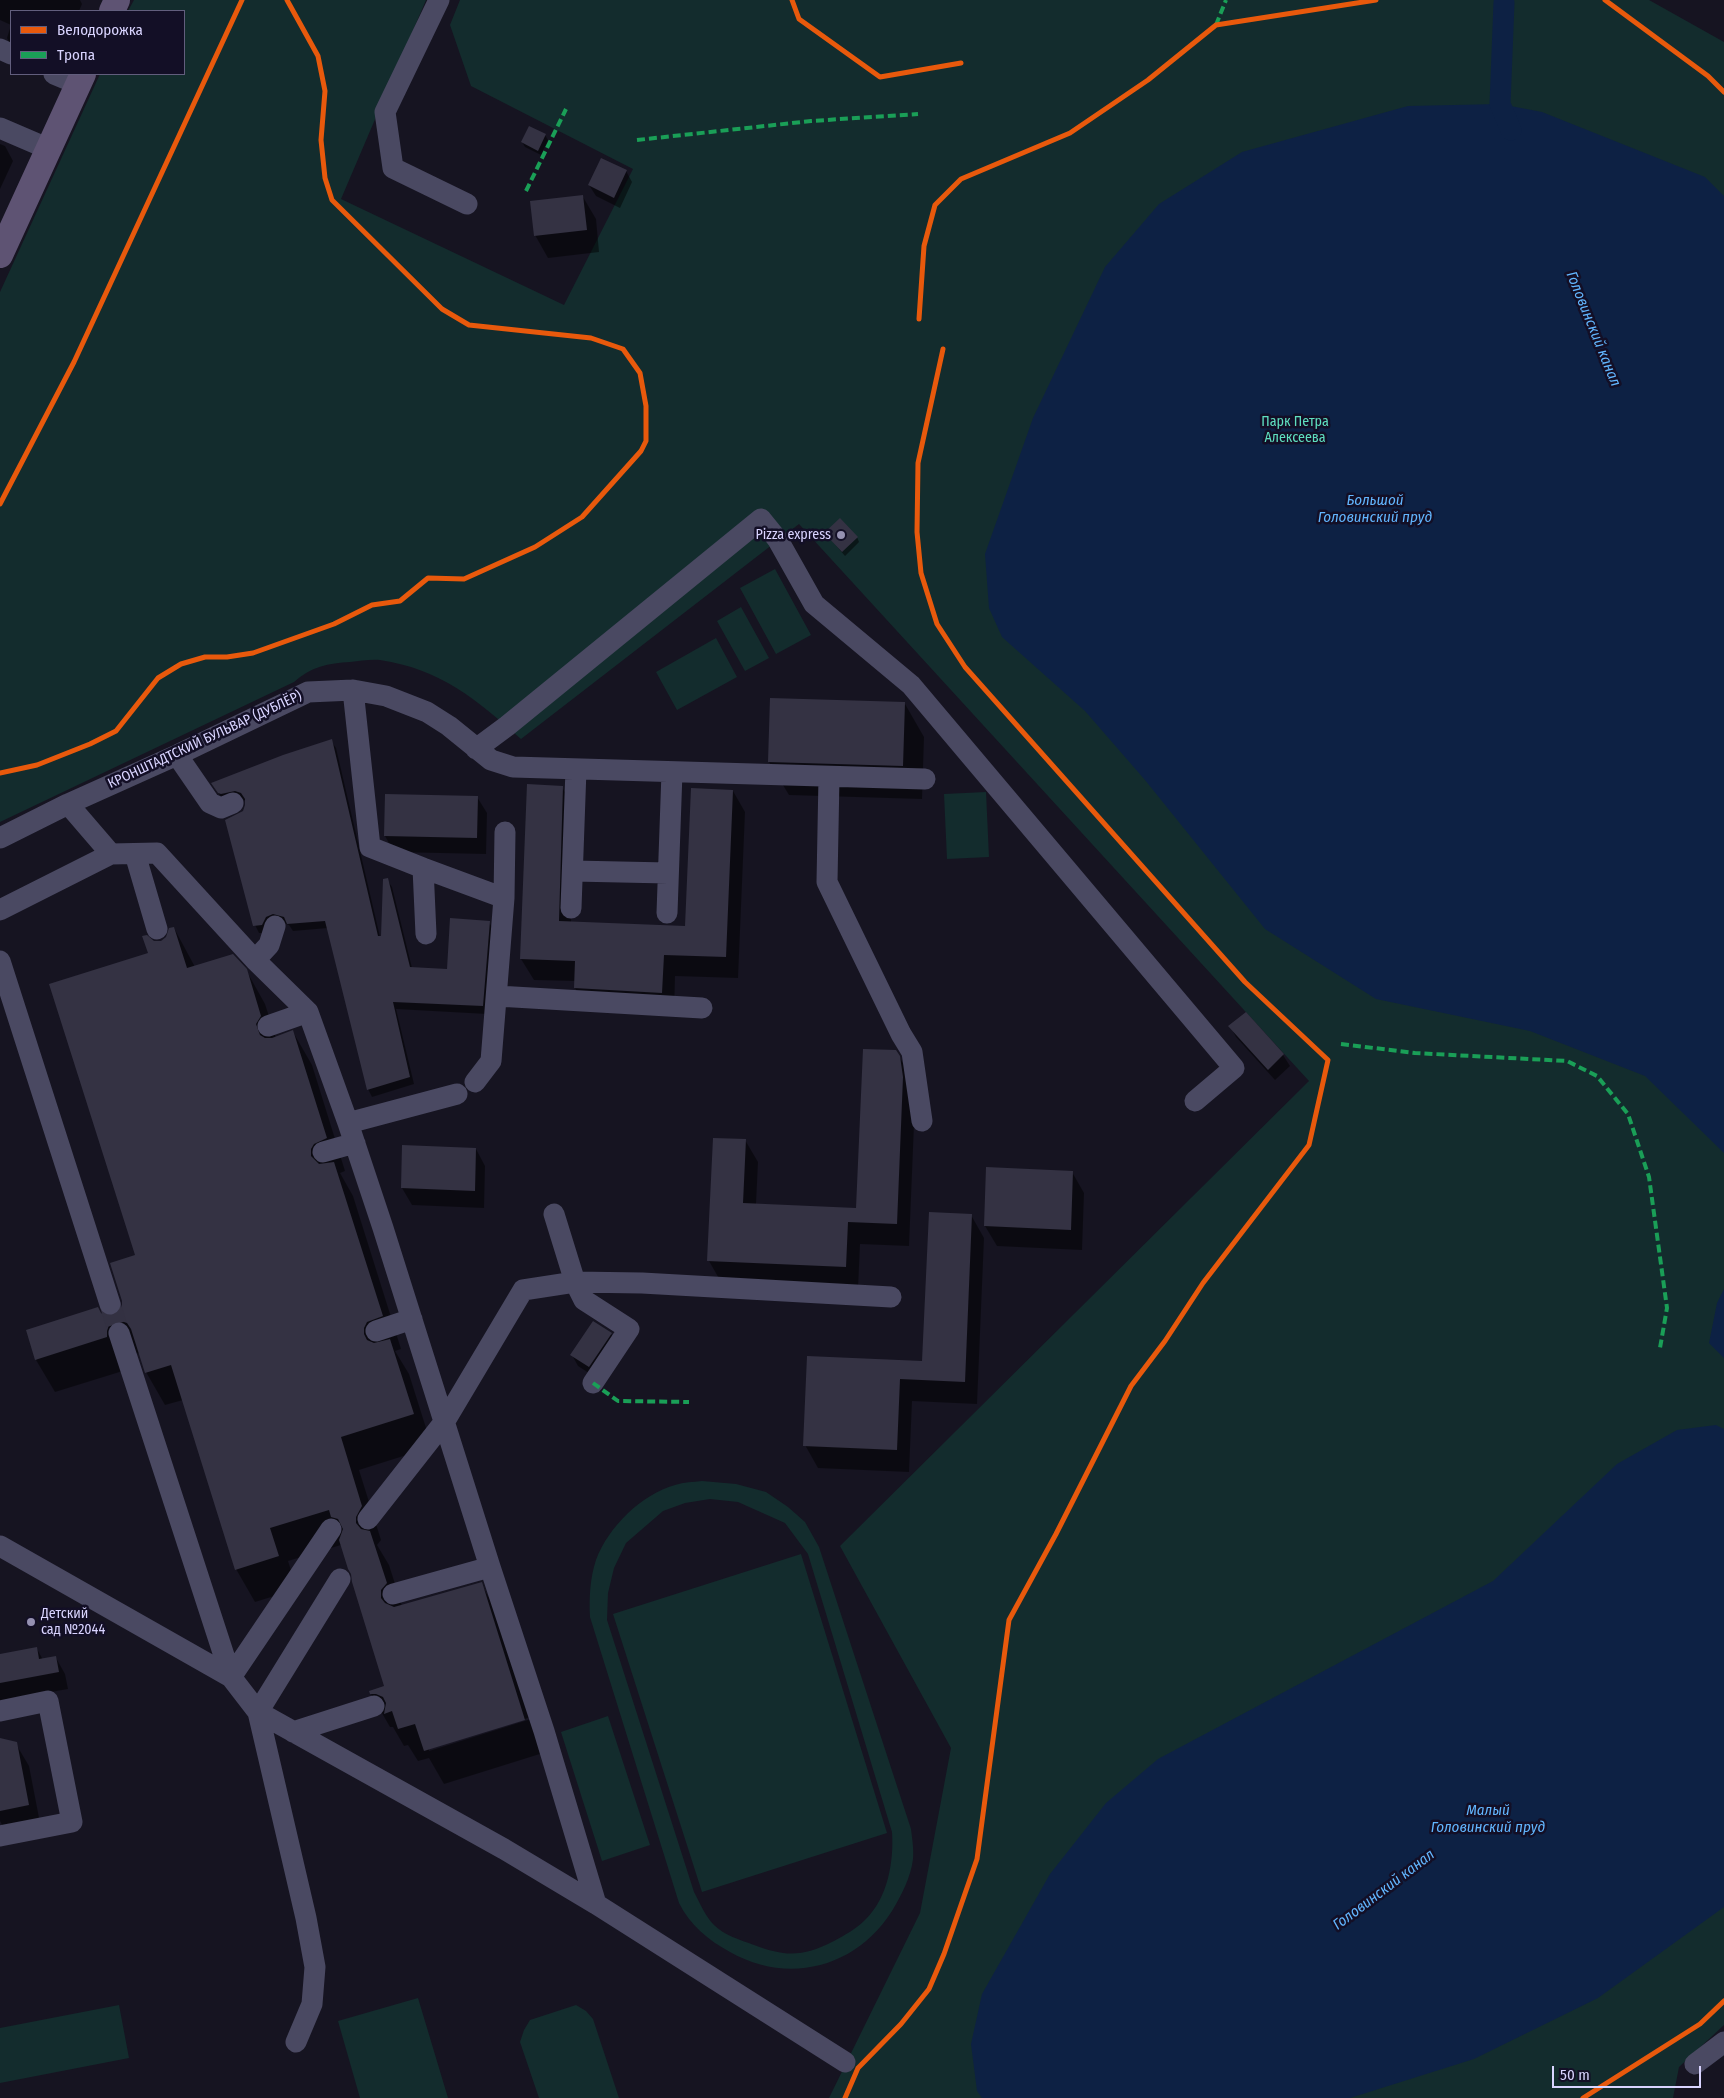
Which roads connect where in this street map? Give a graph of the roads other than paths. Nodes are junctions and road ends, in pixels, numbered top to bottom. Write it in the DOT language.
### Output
graph roads {
  1 [pos="438,2"];
  2 [pos="59,75"];
  3 [pos="81,79"];
  4 [pos="0,128"];
  5 [pos="49,149"];
  6 [pos="467,204"];
  7 [pos="0,256"];
  8 [pos="353,690"];
  9 [pos="483,754"];
  10 [pos="177,755"];
  11 [pos="576,769"];
  12 [pos="672,772"];
  13 [pos="829,777"];
  14 [pos="925,779"];
  15 [pos="68,804"];
  16 [pos="222,809"];
  17 [pos="505,832"];
  18 [pos="0,838"];
  19 [pos="111,854"];
  20 [pos="135,854"];
  21 [pos="423,868"];
  22 [pos="573,871"];
  23 [pos="668,873"];
  24 [pos="504,898"];
  25 [pos="572,908"];
  26 [pos="0,910"];
  27 [pos="667,913"];
  28 [pos="275,926"];
  29 [pos="157,929"];
  30 [pos="426,934"];
  31 [pos="255,960"];
  32 [pos="0,961"];
  33 [pos="497,996"];
  34 [pos="702,1008"];
  35 [pos="308,1012"];
  36 [pos="268,1026"];
  37 [pos="475,1082"];
  38 [pos="457,1094"];
  39 [pos="1195,1101"];
  40 [pos="922,1121"];
  41 [pos="348,1123"];
  42 [pos="355,1143"];
  43 [pos="323,1152"];
  44 [pos="554,1214"];
  45 [pos="575,1282"];
  46 [pos="891,1297"];
  47 [pos="110,1304"];
  48 [pos="412,1318"];
  49 [pos="376,1331"];
  50 [pos="120,1333"];
  51 [pos="593,1383"];
  52 [pos="445,1421"];
  53 [pos="368,1519"];
  54 [pos="332,1529"];
  55 [pos="0,1546"];
  56 [pos="490,1567"];
  57 [pos="340,1579"];
  58 [pos="393,1594"];
  59 [pos="231,1677"];
  60 [pos="374,1706"];
  61 [pos="0,1711"];
  62 [pos="258,1712"];
  63 [pos="293,1732"];
  64 [pos="0,1836"];
  65 [pos="596,1904"];
  66 [pos="296,2042"];
  67 [pos="1724,2042"];
  68 [pos="845,2062"];
  69 [pos="1695,2064"];
  1 -- 6 [label="lane"];
  2 -- 3 [label="lane"];
  3 -- 5 [label="main road"];
  4 -- 5 [label="lane"];
  5 -- 7 [label="main road"];
  8 -- 9 [label="lane, КРОНШТАДТСКИЙ БУЛЬВАР (ДУБЛЁР)"];
  8 -- 10 [label="lane, КРОНШТАДТСКИЙ БУЛЬВАР (ДУБЛЁР)"];
  8 -- 21 [label="lane"];
  9 -- 11 [label="lane"];
  9 -- 39 [label="lane"];
  10 -- 15 [label="lane, КРОНШТАДТСКИЙ БУЛЬВАР (ДУБЛЁР)"];
  10 -- 16 [label="lane"];
  11 -- 12 [label="lane"];
  11 -- 22 [label="lane"];
  12 -- 13 [label="lane"];
  12 -- 23 [label="lane"];
  13 -- 14 [label="lane"];
  13 -- 40 [label="lane"];
  15 -- 18 [label="lane, КРОНШТАДТСКИЙ БУЛЬВАР (ДУБЛЁР)"];
  15 -- 19 [label="lane"];
  17 -- 24 [label="lane"];
  19 -- 20 [label="lane"];
  19 -- 26 [label="lane"];
  20 -- 29 [label="lane"];
  20 -- 31 [label="lane"];
  21 -- 24 [label="lane"];
  21 -- 30 [label="lane"];
  22 -- 23 [label="lane"];
  22 -- 25 [label="lane"];
  23 -- 27 [label="lane"];
  24 -- 33 [label="lane"];
  28 -- 31 [label="lane"];
  31 -- 35 [label="lane"];
  32 -- 47 [label="lane"];
  33 -- 34 [label="lane"];
  33 -- 37 [label="lane"];
  35 -- 36 [label="lane"];
  35 -- 41 [label="lane"];
  38 -- 41 [label="lane"];
  41 -- 42 [label="lane"];
  42 -- 43 [label="lane"];
  42 -- 48 [label="lane"];
  44 -- 45 [label="lane"];
  45 -- 46 [label="lane"];
  45 -- 51 [label="lane"];
  45 -- 52 [label="lane"];
  48 -- 49 [label="lane"];
  48 -- 52 [label="lane"];
  50 -- 59 [label="lane"];
  52 -- 53 [label="lane"];
  52 -- 56 [label="lane"];
  54 -- 59 [label="lane"];
  55 -- 59 [label="lane"];
  56 -- 58 [label="lane"];
  56 -- 65 [label="lane"];
  57 -- 62 [label="lane"];
  59 -- 62 [label="lane"];
  60 -- 63 [label="lane"];
  61 -- 64 [label="lane"];
  62 -- 63 [label="lane"];
  62 -- 66 [label="lane"];
  63 -- 65 [label="lane"];
  65 -- 68 [label="lane"];
  67 -- 69 [label="lane"];
}
